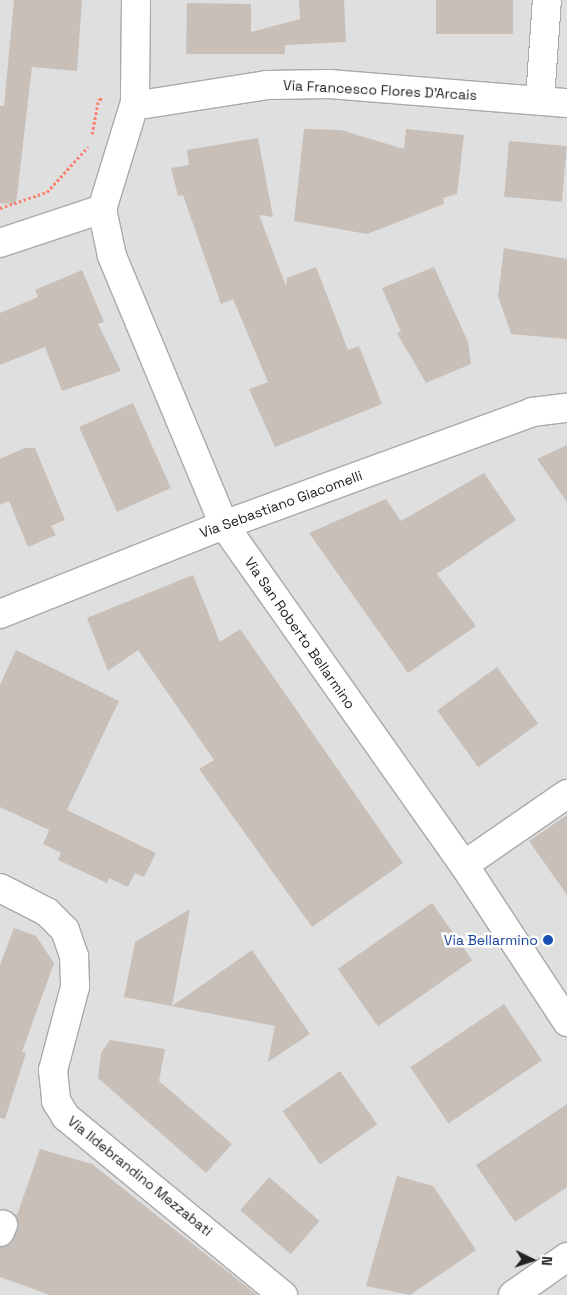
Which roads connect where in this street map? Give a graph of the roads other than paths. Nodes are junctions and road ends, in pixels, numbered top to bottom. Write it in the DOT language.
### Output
graph roads {
  1 [pos="136,0"];
  2 [pos="547,0"];
  3 [pos="540,99"];
  4 [pos="135,102"];
  5 [pos="567,103"];
  6 [pos="102,209"];
  7 [pos="0,243"];
  8 [pos="567,408"];
  9 [pos="224,524"];
  10 [pos="0,614"];
  11 [pos="567,794"];
  12 [pos="464,866"];
  13 [pos="0,888"];
  14 [pos="567,1022"];
  15 [pos="567,1257"];
  16 [pos="283,1295"];
  17 [pos="513,1295"];
  1 -- 4 [label="street"];
  2 -- 3 [label="street"];
  3 -- 4 [label="street, Via Francesco Flores D'Arcais"];
  3 -- 5 [label="street, Via Francesco Flores D'Arcais"];
  4 -- 6 [label="street"];
  6 -- 7 [label="street"];
  6 -- 9 [label="street, Via San Roberto Bellarmino"];
  8 -- 9 [label="street, Via Sebastiano Giacomelli"];
  9 -- 10 [label="street, Via Sebastiano Giacomelli"];
  9 -- 12 [label="street, Via San Roberto Bellarmino"];
  11 -- 12 [label="street"];
  12 -- 14 [label="street, Via San Roberto Bellarmino"];
  13 -- 16 [label="street, Via Ildebrandino Mezzabati"];
  15 -- 17 [label="street"];
}
